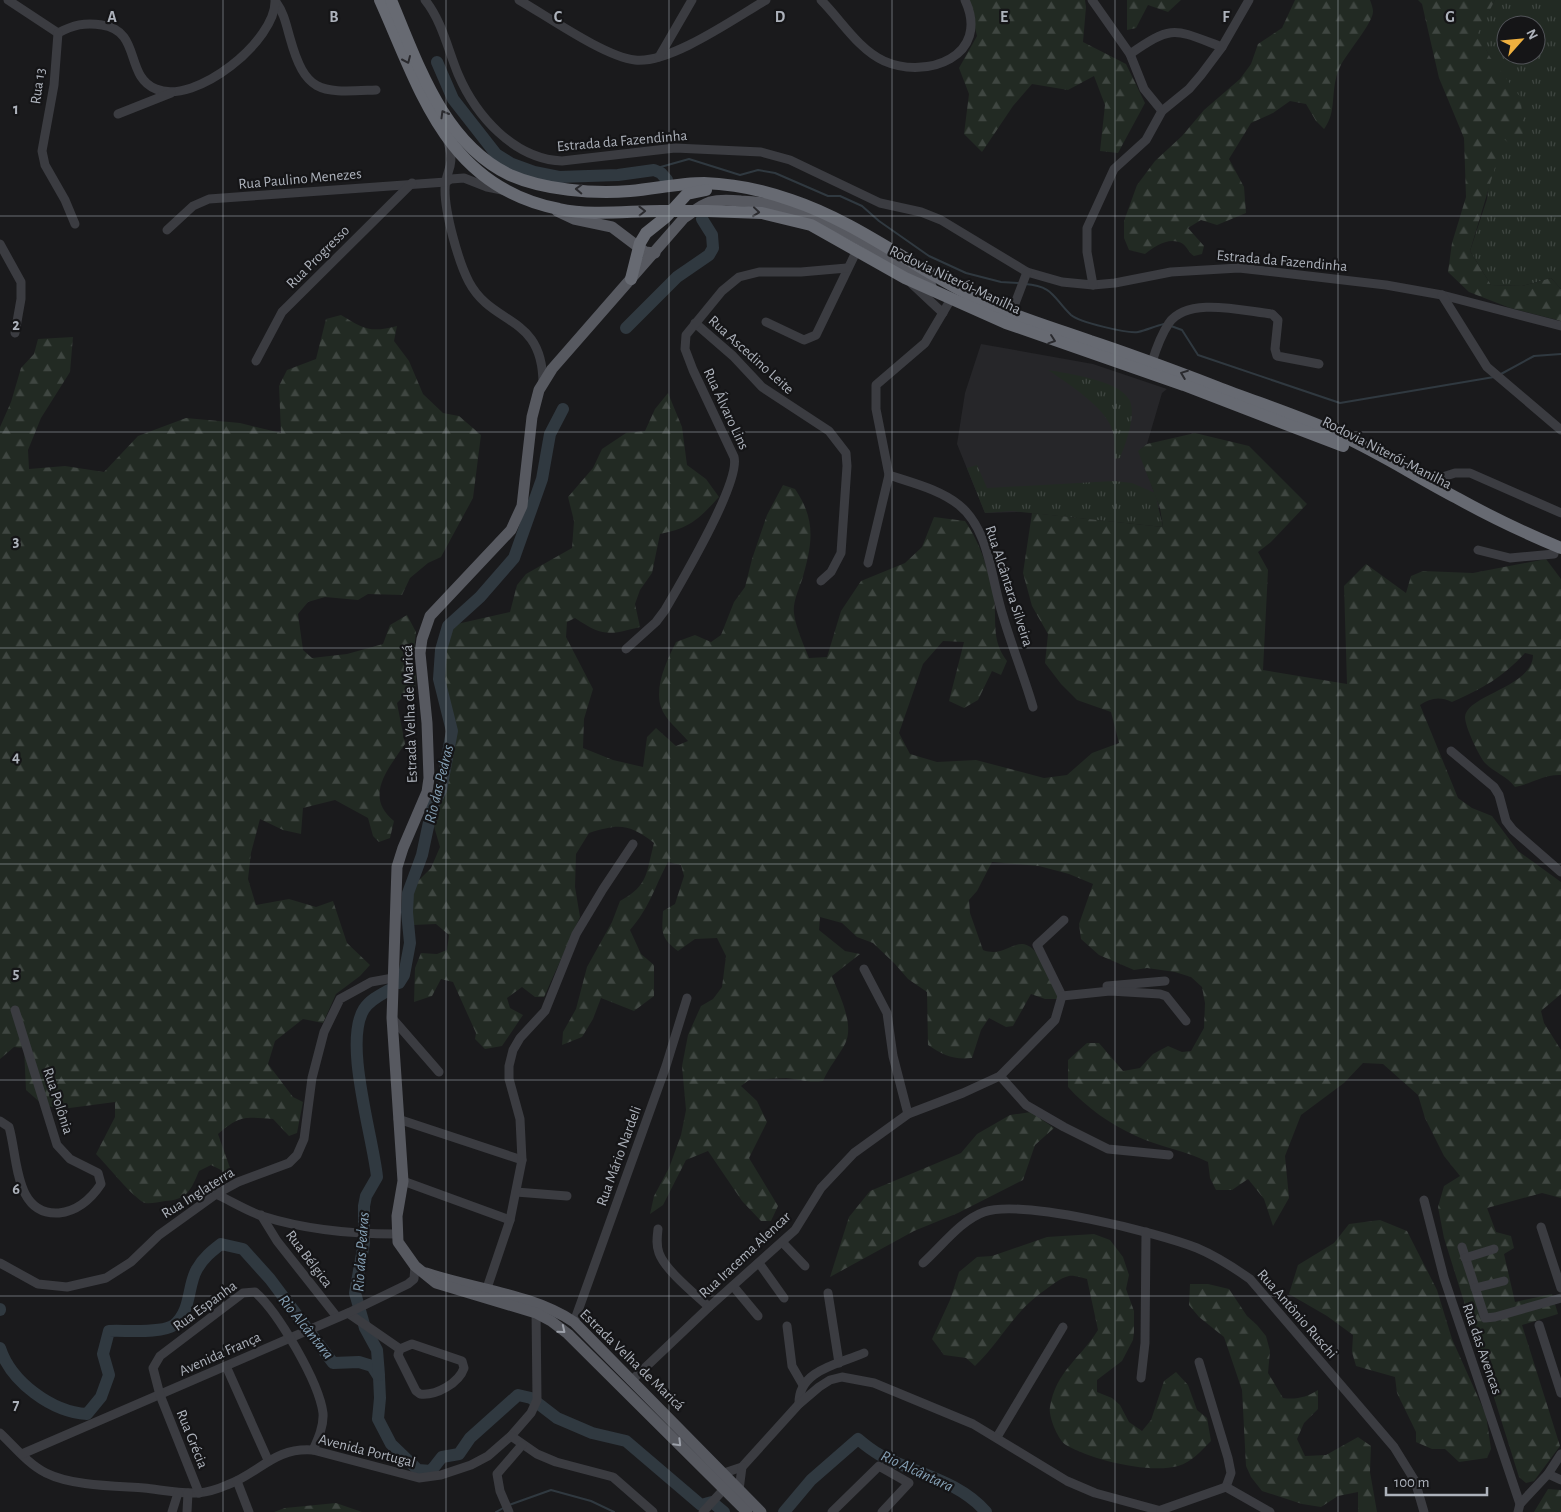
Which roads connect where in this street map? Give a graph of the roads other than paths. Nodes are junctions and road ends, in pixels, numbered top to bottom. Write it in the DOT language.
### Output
graph roads {
  1 [pos="8,0"];
  2 [pos="380,0"];
  3 [pos="391,0"];
  4 [pos="425,0"];
  5 [pos="519,0"];
  6 [pos="692,0"];
  7 [pos="766,0"];
  8 [pos="821,0"];
  9 [pos="965,0"];
  10 [pos="1092,0"];
  11 [pos="1249,0"];
  12 [pos="276,1"];
  13 [pos="58,32"];
  14 [pos="1222,47"];
  15 [pos="1130,54"];
  16 [pos="659,57"];
  17 [pos="376,90"];
  18 [pos="171,93"];
  19 [pos="1162,111"];
  20 [pos="118,114"];
  21 [pos="448,142"];
  22 [pos="446,182"];
  23 [pos="412,183"];
  24 [pos="507,191"];
  25 [pos="628,191"];
  26 [pos="771,194"];
  27 [pos="681,200"];
  28 [pos="542,205"];
  29 [pos="684,218"];
  30 [pos="75,224"];
  31 [pos="167,230"];
  32 [pos="625,237"];
  33 [pos="0,244"];
  34 [pos="639,248"];
  35 [pos="858,250"];
  36 [pos="655,253"];
  37 [pos="0,255"];
  38 [pos="10,264"];
  39 [pos="847,268"];
  40 [pos="1026,275"];
  41 [pos="905,278"];
  42 [pos="631,279"];
  43 [pos="1093,285"];
  44 [pos="1442,295"];
  45 [pos="951,299"];
  46 [pos="943,313"];
  47 [pos="1011,314"];
  48 [pos="766,322"];
  49 [pos="695,323"];
  50 [pos="1561,326"];
  51 [pos="15,333"];
  52 [pos="256,361"];
  53 [pos="540,362"];
  54 [pos="1152,362"];
  55 [pos="1319,364"];
  56 [pos="552,369"];
  57 [pos="542,386"];
  58 [pos="1561,430"];
  59 [pos="889,475"];
  60 [pos="1427,482"];
  61 [pos="1561,513"];
  62 [pos="1478,550"];
  63 [pos="1559,553"];
  64 [pos="868,563"];
  65 [pos="821,581"];
  66 [pos="626,649"];
  67 [pos="1033,707"];
  68 [pos="1451,751"];
  69 [pos="633,844"];
  70 [pos="1561,872"];
  71 [pos="1064,920"];
  72 [pos="864,969"];
  73 [pos="393,978"];
  74 [pos="1165,980"];
  75 [pos="1061,993"];
  76 [pos="687,998"];
  77 [pos="15,1010"];
  78 [pos="392,1018"];
  79 [pos="1186,1021"];
  80 [pos="439,1072"];
  81 [pos="1000,1076"];
  82 [pos="908,1114"];
  83 [pos="398,1119"];
  84 [pos="0,1121"];
  85 [pos="1169,1154"];
  86 [pos="522,1160"];
  87 [pos="403,1182"];
  88 [pos="516,1192"];
  89 [pos="216,1194"];
  90 [pos="567,1196"];
  91 [pos="1424,1200"];
  92 [pos="261,1215"];
  93 [pos="510,1220"];
  94 [pos="1541,1227"];
  95 [pos="658,1229"];
  96 [pos="1146,1232"];
  97 [pos="396,1234"];
  98 [pos="783,1243"];
  99 [pos="1462,1247"];
  100 [pos="1494,1249"];
  101 [pos="1465,1258"];
  102 [pos="0,1263"];
  103 [pos="759,1263"];
  104 [pos="923,1263"];
  105 [pos="805,1266"];
  106 [pos="419,1269"];
  107 [pos="1504,1281"];
  108 [pos="733,1286"];
  109 [pos="1475,1288"];
  110 [pos="1561,1288"];
  111 [pos="486,1291"];
  112 [pos="828,1293"];
  113 [pos="784,1298"];
  114 [pos="1561,1298"];
  115 [pos="708,1307"];
  116 [pos="536,1308"];
  117 [pos="348,1313"];
  118 [pos="758,1316"];
  119 [pos="337,1317"];
  120 [pos="574,1322"];
  121 [pos="1539,1325"];
  122 [pos="787,1326"];
  123 [pos="1063,1327"];
  124 [pos="289,1338"];
  125 [pos="400,1349"];
  126 [pos="864,1353"];
  127 [pos="839,1362"];
  128 [pos="1199,1362"];
  129 [pos="226,1366"];
  130 [pos="1141,1378"];
  131 [pos="631,1381"];
  132 [pos="803,1385"];
  133 [pos="1561,1393"];
  134 [pos="160,1395"];
  135 [pos="799,1404"];
  136 [pos="0,1433"];
  137 [pos="511,1436"];
  138 [pos="997,1437"];
  139 [pos="522,1445"];
  140 [pos="314,1450"];
  141 [pos="22,1454"];
  142 [pos="1561,1454"];
  143 [pos="268,1460"];
  144 [pos="742,1467"];
  145 [pos="724,1473"];
  146 [pos="1548,1474"];
  147 [pos="1561,1480"];
  148 [pos="238,1482"];
  149 [pos="1226,1487"];
  150 [pos="724,1489"];
  151 [pos="739,1490"];
  152 [pos="178,1493"];
  153 [pos="188,1493"];
  154 [pos="199,1493"];
  155 [pos="748,1508"];
  156 [pos="1519,1508"];
  157 [pos="1163,1511"];
  158 [pos="172,1512"];
  159 [pos="187,1512"];
  160 [pos="249,1512"];
  161 [pos="509,1512"];
  162 [pos="652,1512"];
  163 [pos="703,1512"];
  164 [pos="761,1512"];
  165 [pos="832,1512"];
  166 [pos="882,1512"];
  167 [pos="1270,1512"];
  168 [pos="1424,1512"];
  1 -- 13 [label="street"];
  2 -- 21 [label="highway, Rodovia Niterói-Manilha, one-way"];
  25 -- 3 [label="highway, Rodovia Niterói-Manilha, one-way"];
  4 -- 40 [label="street, Estrada da Fazendinha"];
  5 -- 16 [label="street"];
  6 -- 16 [label="street"];
  7 -- 16 [label="street"];
  8 -- 9 [label="street"];
  10 -- 15 [label="street"];
  11 -- 14 [label="street"];
  12 -- 17 [label="street"];
  12 -- 18 [label="street"];
  13 -- 18 [label="street"];
  13 -- 30 [label="street, Rua 13"];
  14 -- 15 [label="street"];
  14 -- 19 [label="street"];
  15 -- 19 [label="street"];
  18 -- 20 [label="street"];
  19 -- 43 [label="street"];
  21 -- 22 [label="street"];
  21 -- 24 [label="highway, Rodovia Niterói-Manilha"];
  22 -- 23 [label="street, Rua Paulino Menezes"];
  22 -- 24 [label="street, Rua Paulino Menezes"];
  22 -- 53 [label="street"];
  23 -- 31 [label="street, Rua Paulino Menezes"];
  23 -- 52 [label="street, Rua Progresso"];
  24 -- 28 [label="highway, Rodovia Niterói-Manilha"];
  25 -- 26 [label="highway, Rodovia Niterói-Manilha"];
  25 -- 27 [label="highway"];
  26 -- 27 [label="highway"];
  26 -- 47 [label="highway, Rodovia Niterói-Manilha"];
  27 -- 29 [label="highway"];
  27 -- 34 [label="highway"];
  28 -- 32 [label="main road"];
  28 -- 35 [label="highway, Rodovia Niterói-Manilha, one-way, bridge"];
  29 -- 36 [label="main road"];
  29 -- 45 [label="main road"];
  32 -- 34 [label="main road"];
  32 -- 42 [label="main road"];
  33 -- 38 [label="street"];
  34 -- 36 [label="main road"];
  34 -- 42 [label="highway"];
  35 -- 39 [label="street"];
  35 -- 41 [label="highway, Rodovia Niterói-Manilha"];
  36 -- 42 [label="main road"];
  37 -- 38 [label="street"];
  38 -- 51 [label="street"];
  39 -- 48 [label="street"];
  39 -- 49 [label="street, Rua Álvaro Lins"];
  40 -- 43 [label="street, Estrada da Fazendinha"];
  40 -- 47 [label="street"];
  41 -- 45 [label="highway, Rodovia Niterói-Manilha"];
  41 -- 46 [label="street"];
  42 -- 56 [label="main road"];
  43 -- 44 [label="street, Estrada da Fazendinha"];
  44 -- 50 [label="street, Estrada da Fazendinha"];
  44 -- 58 [label="street"];
  45 -- 46 [label="street"];
  45 -- 63 [label="highway, Rodovia Niterói-Manilha, one-way"];
  46 -- 59 [label="street"];
  47 -- 54 [label="highway, Rodovia Niterói-Manilha"];
  49 -- 65 [label="street, Rua Ascedino Leite"];
  49 -- 66 [label="street, Rua Álvaro Lins"];
  53 -- 56 [label="street"];
  53 -- 57 [label="street"];
  54 -- 55 [label="street"];
  60 -- 54 [label="highway, Rodovia Niterói-Manilha, one-way"];
  56 -- 57 [label="main road, Estrada Velha de Maricá"];
  57 -- 73 [label="main road, Estrada Velha de Maricá"];
  59 -- 64 [label="street"];
  59 -- 67 [label="street, Rua Alcântara Silveira"];
  60 -- 61 [label="street"];
  60 -- 63 [label="highway, Rodovia Niterói-Manilha"];
  62 -- 63 [label="street"];
  68 -- 70 [label="street"];
  69 -- 86 [label="street"];
  71 -- 75 [label="street"];
  72 -- 82 [label="street"];
  73 -- 78 [label="main road, Estrada Velha de Maricá"];
  73 -- 89 [label="street, Rua Inglaterra"];
  74 -- 75 [label="street"];
  75 -- 79 [label="street"];
  75 -- 81 [label="street, Rua Iracema Alencar"];
  76 -- 120 [label="street, Rua Mário Nardeli"];
  77 -- 84 [label="street, Rua Polônia"];
  78 -- 80 [label="street"];
  78 -- 83 [label="main road, Estrada Velha de Maricá"];
  81 -- 82 [label="street, Rua Iracema Alencar"];
  81 -- 85 [label="street"];
  82 -- 98 [label="street, Rua Iracema Alencar"];
  83 -- 86 [label="street"];
  83 -- 87 [label="main road, Estrada Velha de Maricá"];
  86 -- 88 [label="street"];
  87 -- 93 [label="street"];
  87 -- 97 [label="main road, Estrada Velha de Maricá"];
  88 -- 90 [label="street"];
  88 -- 93 [label="street"];
  89 -- 92 [label="street, Rua Bélgica"];
  89 -- 102 [label="street, Rua Inglaterra"];
  91 -- 156 [label="street, Rua das Avencas"];
  92 -- 97 [label="street, Rua Bélgica"];
  92 -- 119 [label="street, Rua Bélgica"];
  93 -- 111 [label="street"];
  94 -- 110 [label="street"];
  95 -- 115 [label="street"];
  96 -- 104 [label="street, Rua Antônio Ruschi"];
  96 -- 130 [label="street"];
  96 -- 168 [label="street, Rua Antônio Ruschi"];
  97 -- 106 [label="main road, Estrada Velha de Maricá"];
  98 -- 103 [label="street, Rua Iracema Alencar"];
  98 -- 105 [label="street"];
  99 -- 101 [label="street"];
  100 -- 101 [label="street"];
  101 -- 109 [label="street"];
  103 -- 108 [label="street, Rua Iracema Alencar"];
  103 -- 113 [label="street"];
  106 -- 111 [label="main road, Estrada Velha de Maricá"];
  106 -- 116 [label="main road, Estrada Velha de Maricá"];
  106 -- 117 [label="street, Avenida França"];
  107 -- 109 [label="street"];
  108 -- 115 [label="street, Rua Iracema Alencar"];
  108 -- 118 [label="street"];
  109 -- 114 [label="street"];
  111 -- 116 [label="main road, Estrada Velha de Maricá"];
  112 -- 127 [label="street"];
  115 -- 131 [label="street, Rua Iracema Alencar"];
  116 -- 120 [label="main road, Estrada Velha de Maricá"];
  116 -- 137 [label="street, Avenida Portugal"];
  116 -- 150 [label="main road, Estrada Velha de Maricá, one-way"];
  117 -- 119 [label="street, Avenida França"];
  117 -- 125 [label="street"];
  119 -- 124 [label="street, Avenida França"];
  120 -- 131 [label="main road, Estrada Velha de Maricá"];
  121 -- 133 [label="street"];
  122 -- 132 [label="street"];
  123 -- 138 [label="street"];
  124 -- 129 [label="street, Avenida França"];
  124 -- 134 [label="street, Rua Espanha"];
  124 -- 140 [label="street"];
  125 -- 125 [label="street"];
  126 -- 127 [label="street"];
  127 -- 132 [label="street"];
  128 -- 149 [label="street"];
  129 -- 134 [label="street, Avenida França"];
  129 -- 143 [label="street"];
  131 -- 145 [label="main road, Estrada Velha de Maricá"];
  132 -- 135 [label="street"];
  134 -- 141 [label="street, Avenida França"];
  134 -- 154 [label="street, Rua Grécia"];
  135 -- 138 [label="street"];
  135 -- 144 [label="street"];
  136 -- 141 [label="street, Avenida Portugal"];
  137 -- 139 [label="street"];
  137 -- 140 [label="street, Avenida Portugal"];
  138 -- 157 [label="street"];
  139 -- 161 [label="street"];
  139 -- 162 [label="street"];
  140 -- 143 [label="street, Avenida Portugal"];
  141 -- 152 [label="street, Avenida Portugal"];
  142 -- 146 [label="street"];
  143 -- 148 [label="street, Avenida Portugal"];
  144 -- 145 [label="street"];
  144 -- 151 [label="street"];
  145 -- 151 [label="main road, Estrada Velha de Maricá"];
  146 -- 147 [label="street"];
  146 -- 156 [label="street"];
  148 -- 154 [label="street, Avenida Portugal"];
  148 -- 160 [label="street"];
  149 -- 157 [label="street"];
  149 -- 167 [label="street"];
  150 -- 155 [label="main road, Estrada Velha de Maricá"];
  150 -- 163 [label="street"];
  151 -- 155 [label="main road, Estrada Velha de Maricá"];
  152 -- 153 [label="street, Avenida Portugal"];
  152 -- 158 [label="street"];
  153 -- 154 [label="street, Avenida Portugal"];
  153 -- 159 [label="street"];
  155 -- 164 [label="main road, Estrada Velha de Maricá"];
  165 -- 166 [label="street"];
}
